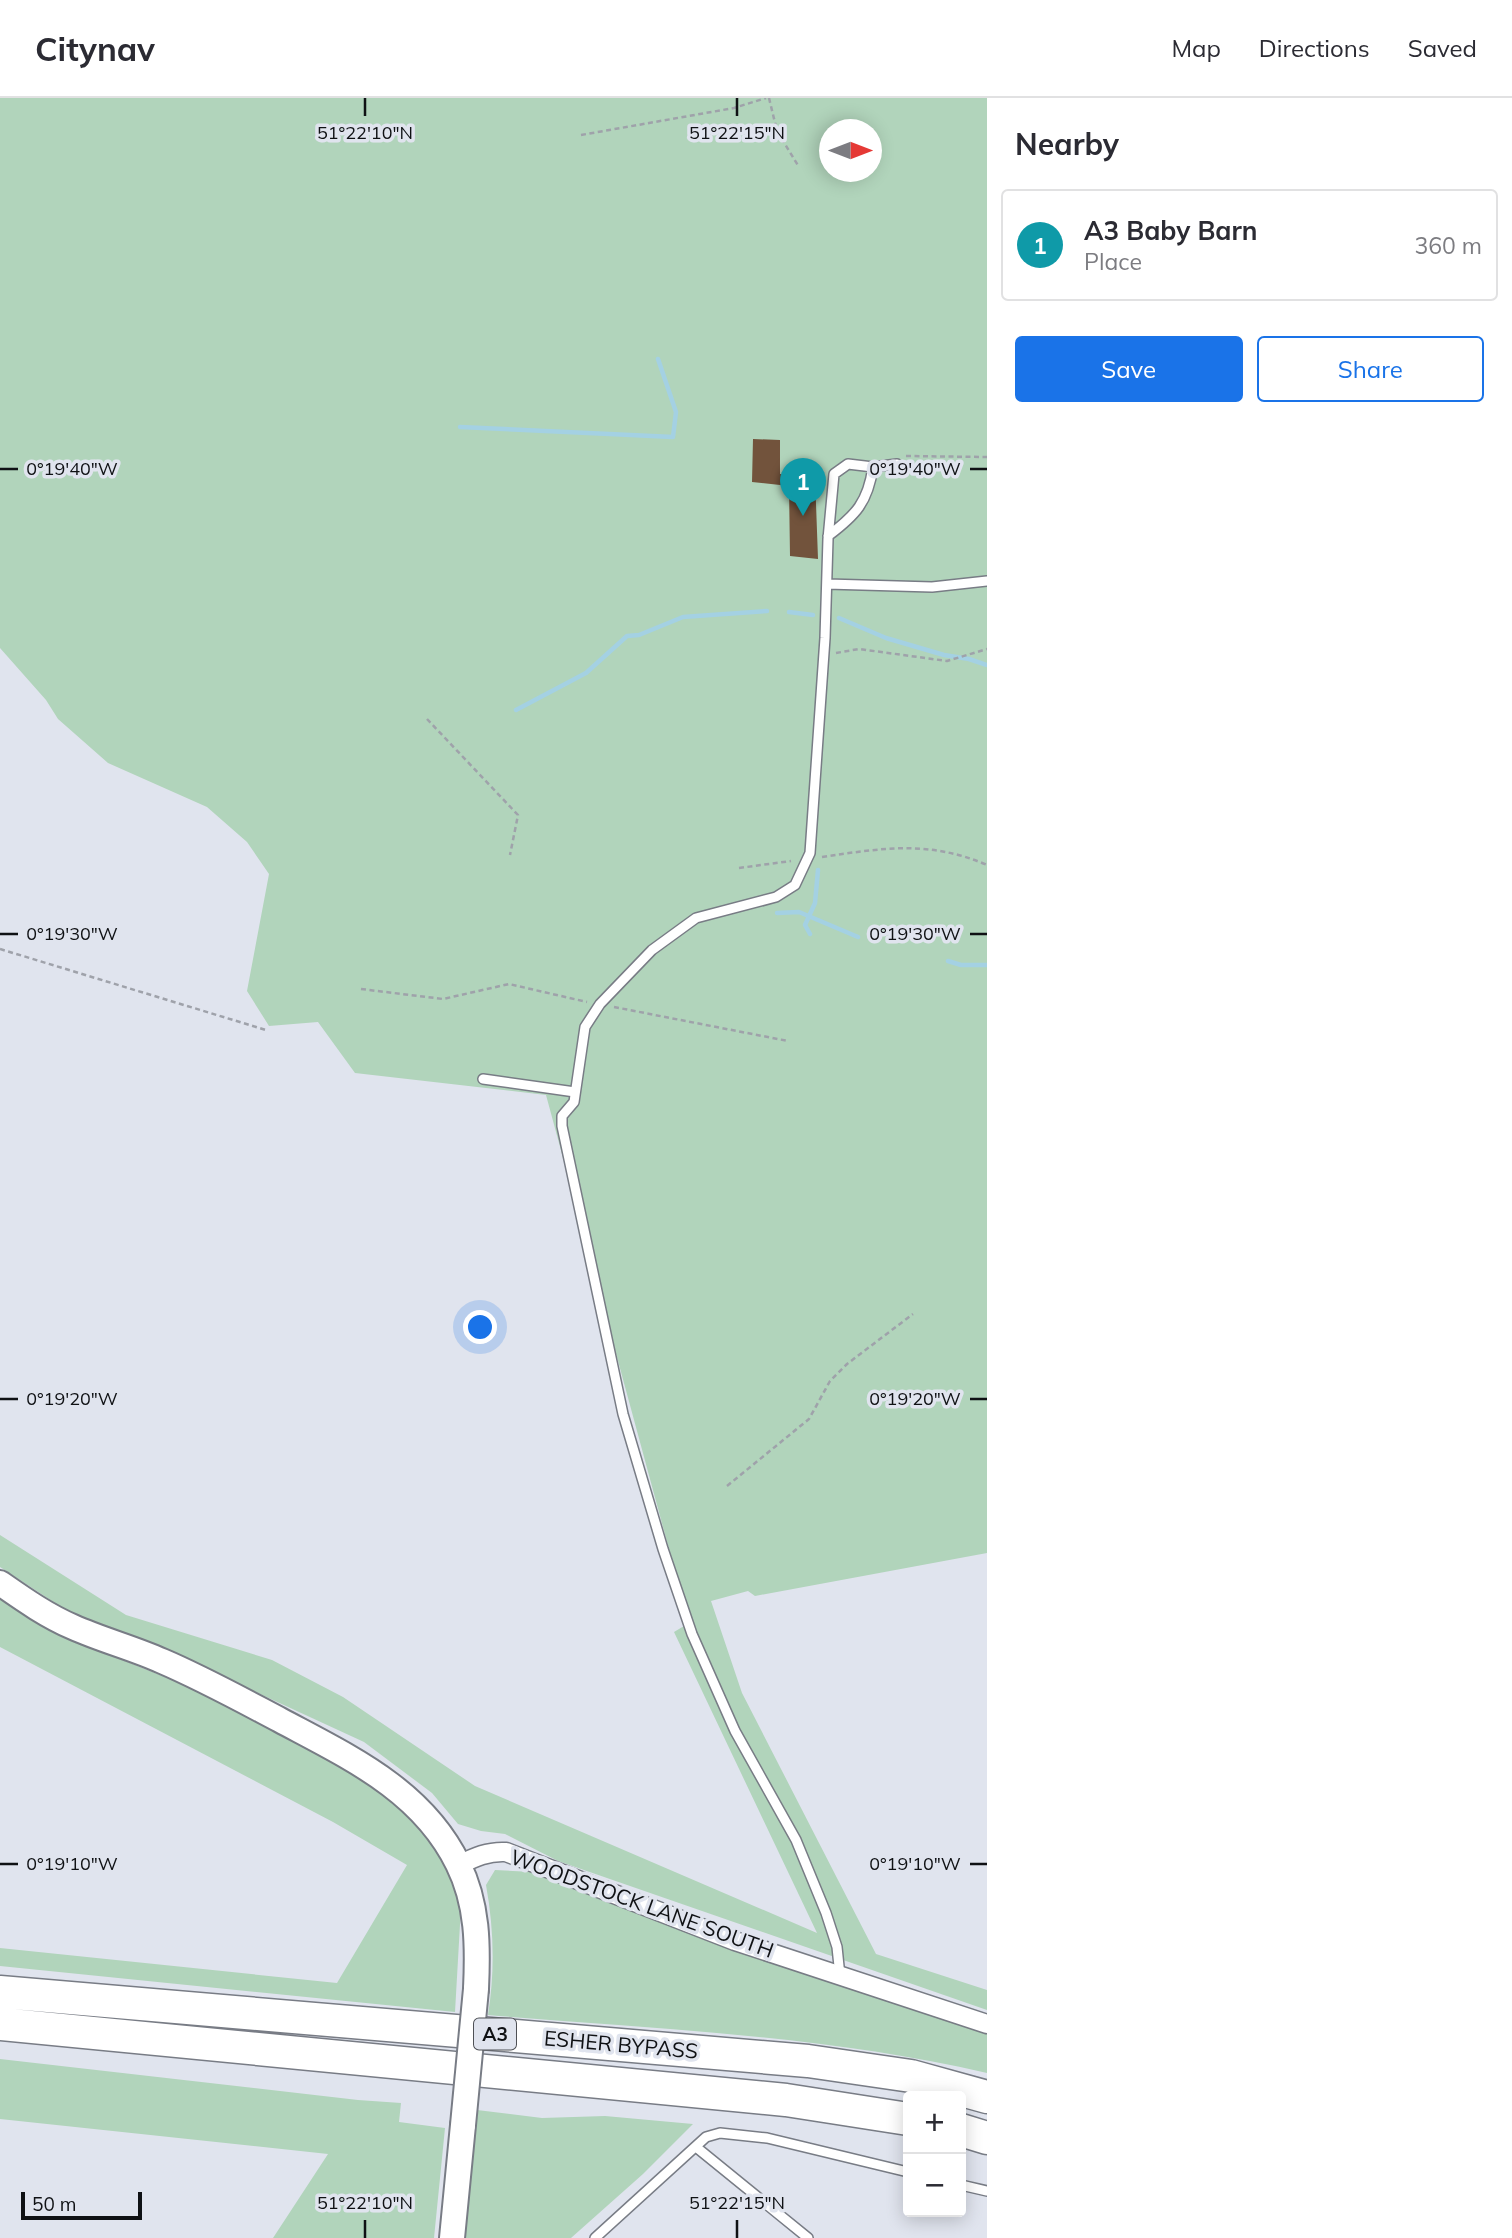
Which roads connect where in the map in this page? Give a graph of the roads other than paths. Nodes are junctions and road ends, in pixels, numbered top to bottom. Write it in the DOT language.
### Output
graph roads {
  1 [pos="897,464"];
  2 [pos="873,467"];
  3 [pos="828,536"];
  4 [pos="987,581"];
  5 [pos="827,584"];
  6 [pos="483,1079"];
  7 [pos="576,1092"];
  8 [pos="0,1583"];
  9 [pos="459,1865"];
  10 [pos="840,1976"];
  11 [pos="0,1992"];
  12 [pos="0,2024"];
  13 [pos="987,2024"];
  14 [pos="987,2097"];
  15 [pos="903,2118"];
  16 [pos="966,2132"];
  17 [pos="987,2138"];
  18 [pos="696,2147"];
  19 [pos="903,2171"];
  20 [pos="966,2186"];
  21 [pos="987,2191"];
  22 [pos="452,2238"];
  23 [pos="596,2238"];
  24 [pos="808,2238"];
  1 -- 2 [label="lane"];
  2 -- 3 [label="lane"];
  2 -- 3 [label="lane"];
  3 -- 5 [label="lane"];
  4 -- 5 [label="lane"];
  5 -- 7 [label="lane"];
  6 -- 7 [label="lane"];
  7 -- 10 [label="lane"];
  8 -- 9 [label="street"];
  9 -- 10 [label="street, WOODSTOCK LANE SOUTH"];
  9 -- 22 [label="street, bridge"];
  10 -- 13 [label="street, WOODSTOCK LANE SOUTH"];
  11 -- 14 [label="highway, ESHER BYPASS / A3"];
  12 -- 15 [label="highway, ESHER BYPASS / A3"];
  16 -- 17 [label="highway"];
  18 -- 19 [label="lane"];
  18 -- 23 [label="lane"];
  18 -- 24 [label="lane"];
  20 -- 21 [label="lane"];
}
